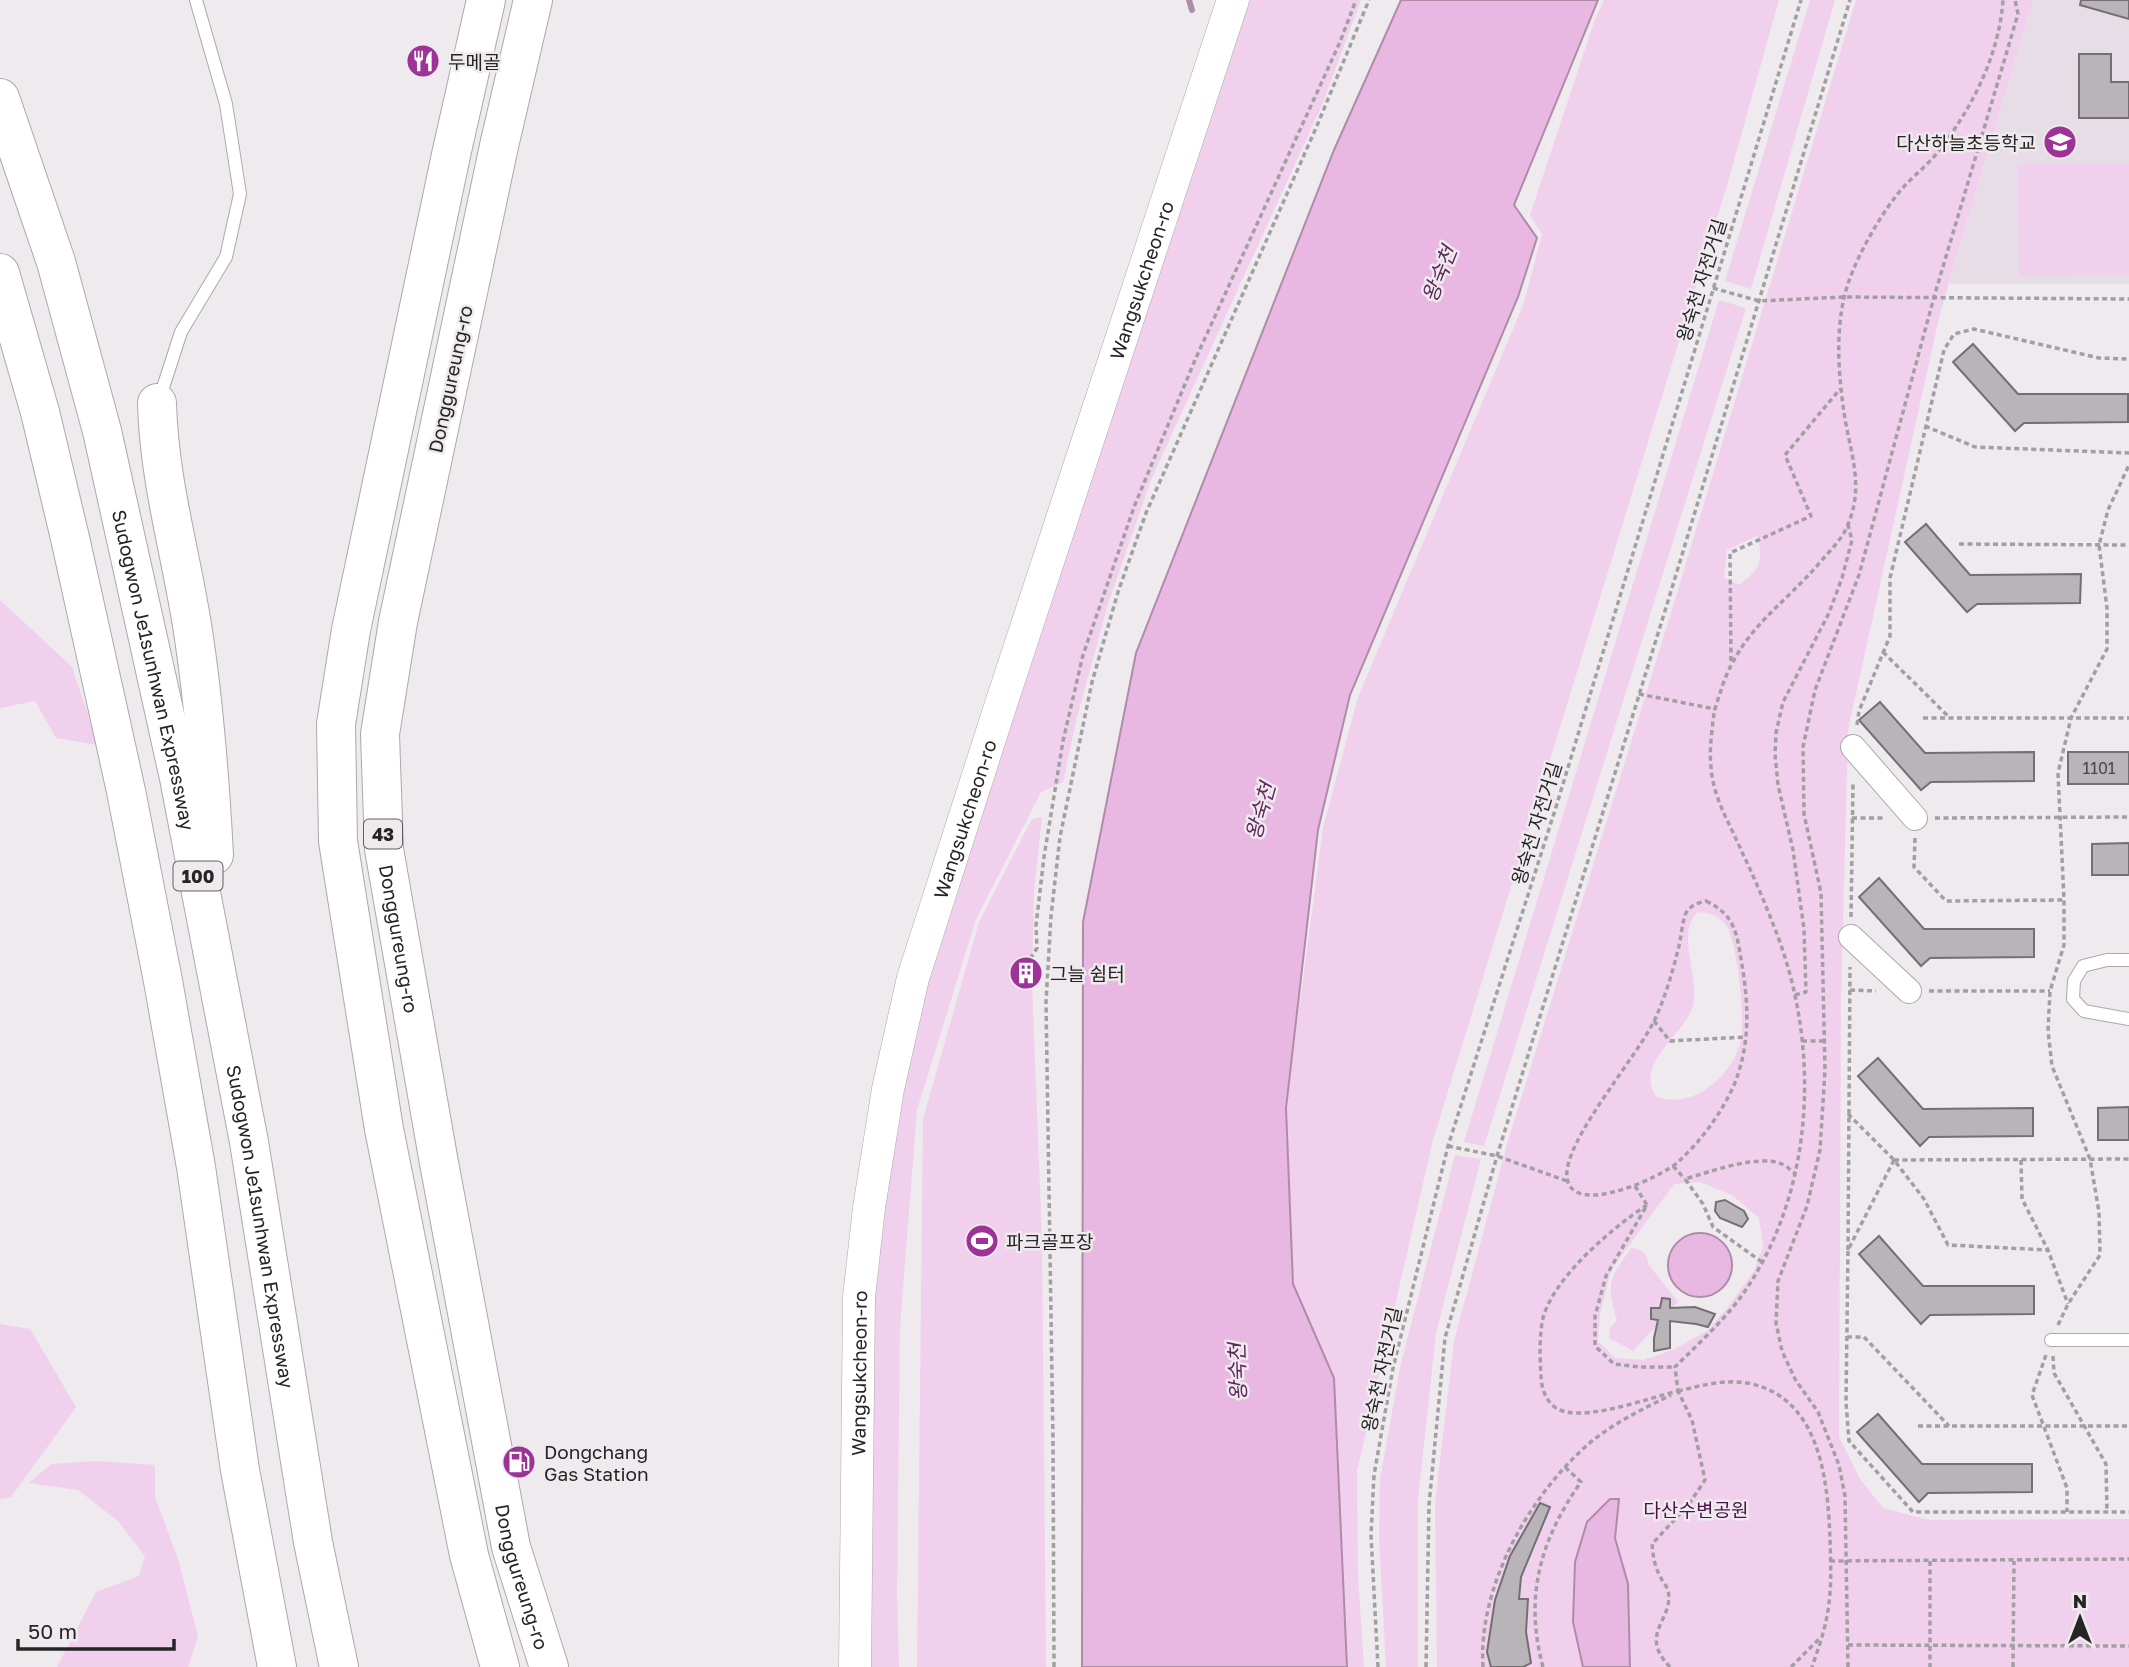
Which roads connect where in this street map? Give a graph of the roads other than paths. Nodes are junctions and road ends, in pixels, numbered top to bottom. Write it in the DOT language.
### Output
graph roads {
  1 [pos="196,0"];
  2 [pos="486,0"];
  3 [pos="533,0"];
  4 [pos="1233,0"];
  5 [pos="0,98"];
  6 [pos="0,273"];
  7 [pos="157,403"];
  8 [pos="1853,747"];
  9 [pos="1915,818"];
  10 [pos="1851,937"];
  11 [pos="2129,960"];
  12 [pos="219,986"];
  13 [pos="1909,991"];
  14 [pos="2129,1019"];
  15 [pos="2051,1340"];
  16 [pos="2129,1340"];
  17 [pos="276,1667"];
  18 [pos="338,1667"];
  19 [pos="500,1667"];
  20 [pos="549,1667"];
  21 [pos="855,1667"];
  1 -- 7 [label="lane"];
  2 -- 19 [label="main road, 43"];
  3 -- 20 [label="main road, Donggureung-ro / 43"];
  4 -- 21 [label="street, Wangsukcheon-ro"];
  5 -- 12 [label="main road, Sudogwon Je1sunhwan Expressway / 100"];
  6 -- 17 [label="main road, 100"];
  7 -- 12 [label="main road"];
  8 -- 9 [label="street"];
  10 -- 13 [label="street"];
  11 -- 14 [label="lane"];
  12 -- 18 [label="main road, Sudogwon Je1sunhwan Expressway / 100"];
  15 -- 16 [label="lane"];
}
